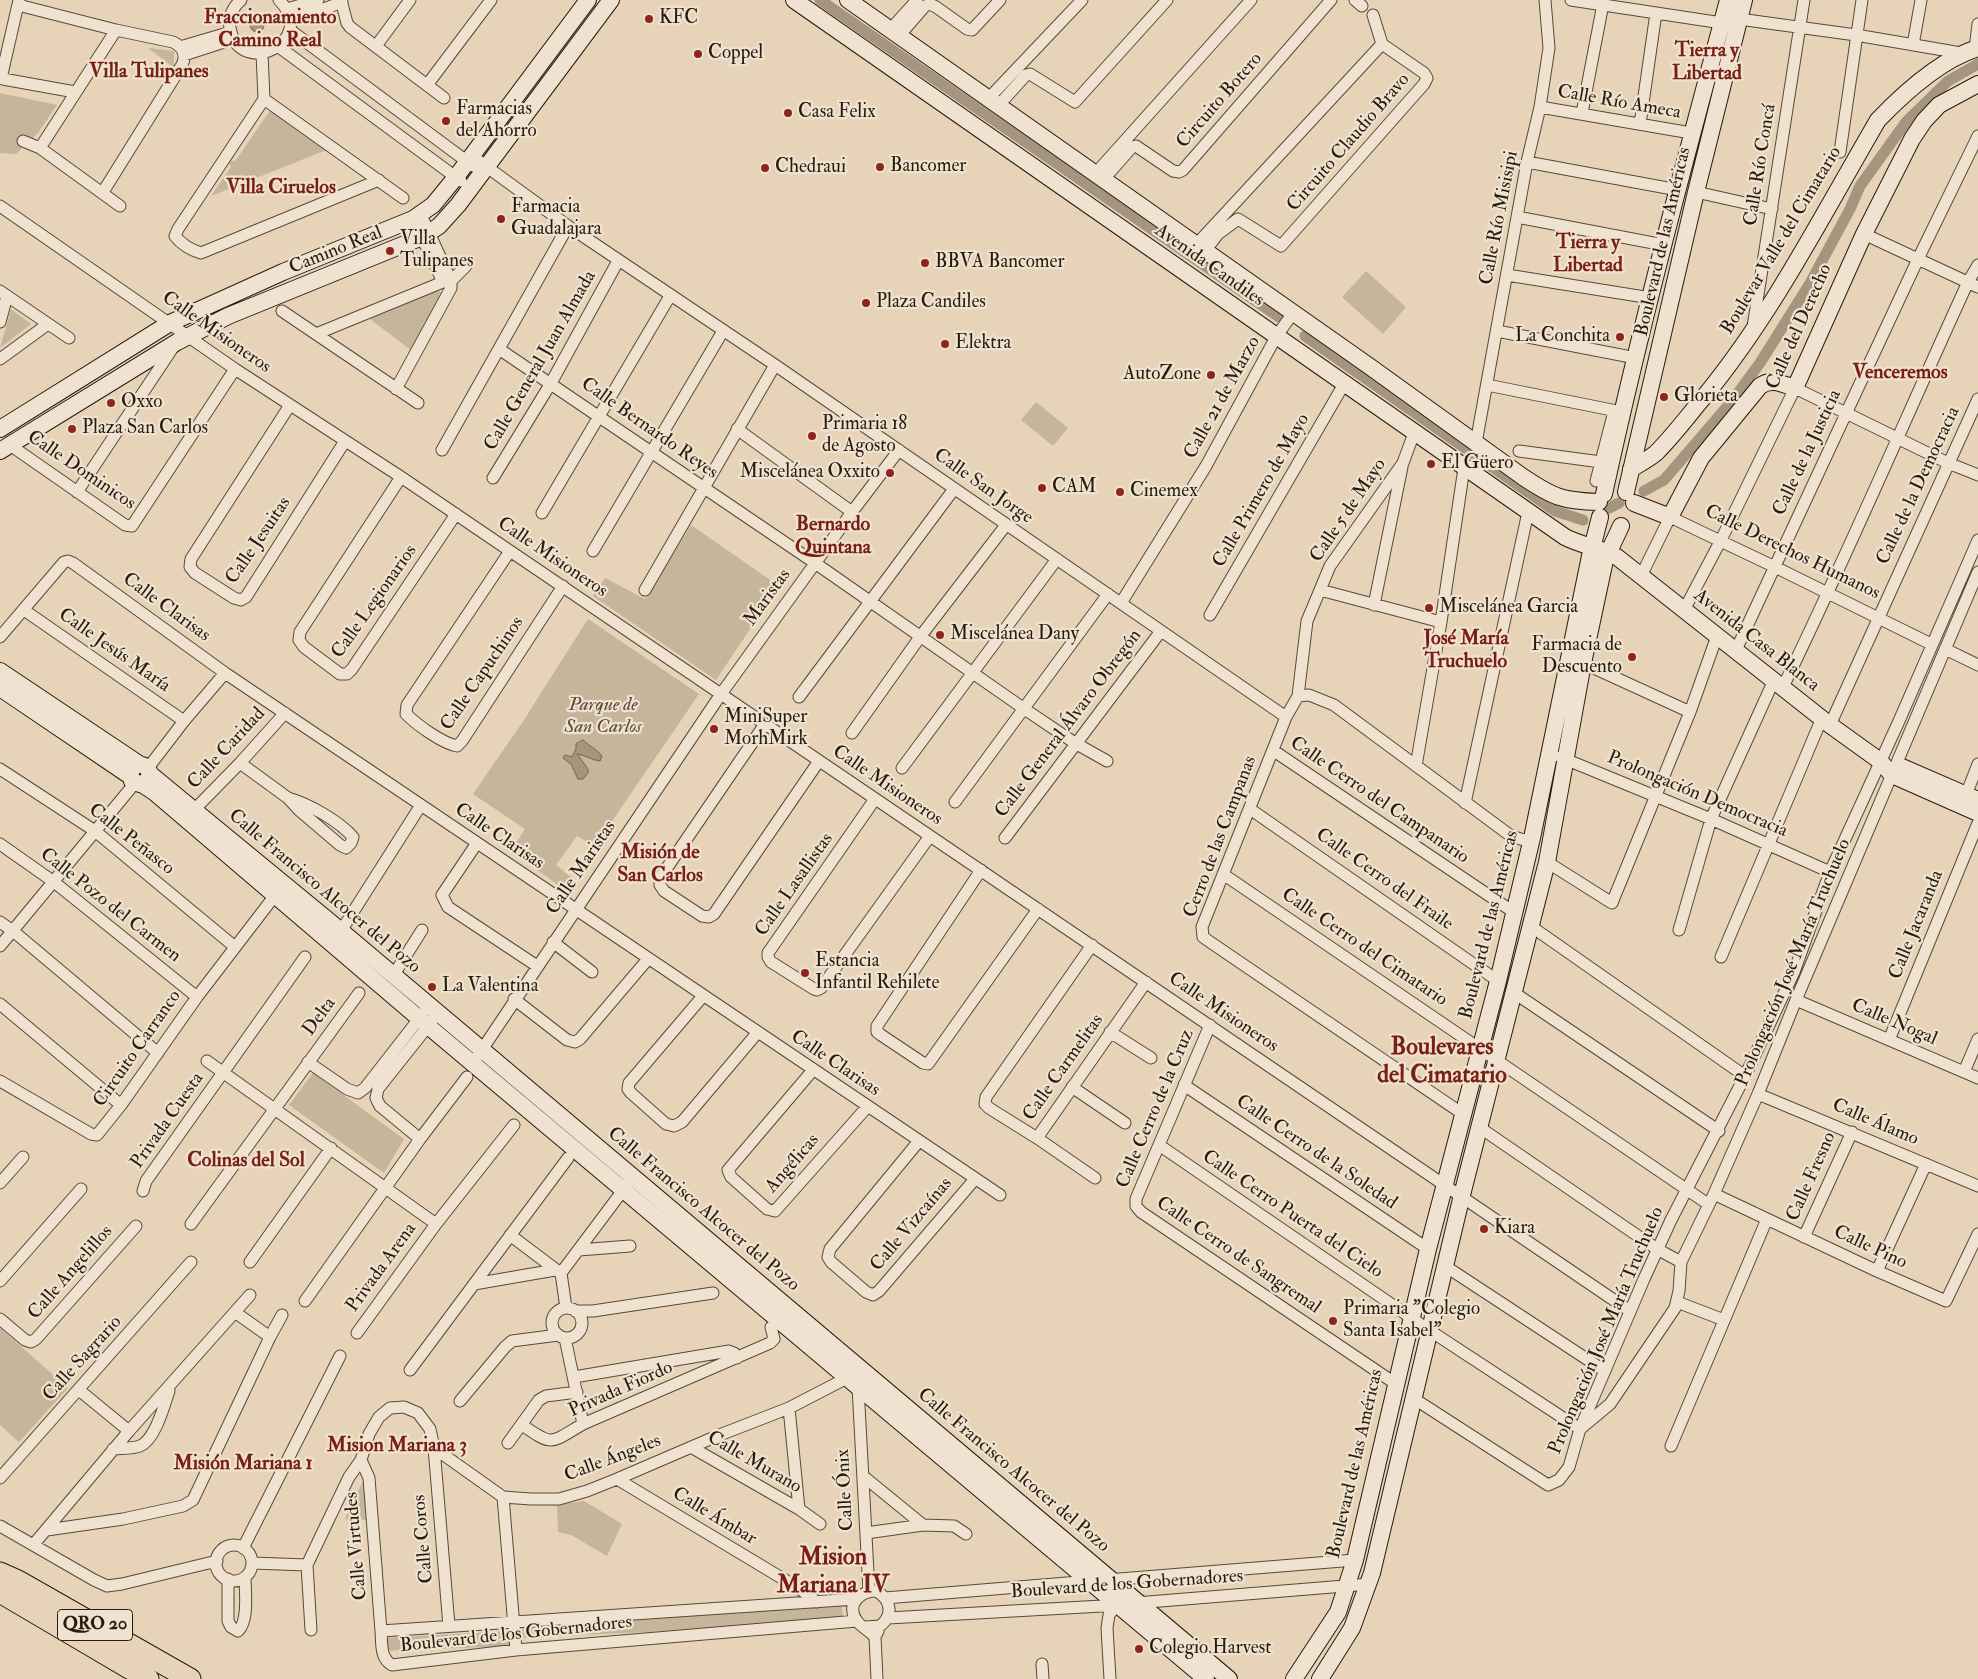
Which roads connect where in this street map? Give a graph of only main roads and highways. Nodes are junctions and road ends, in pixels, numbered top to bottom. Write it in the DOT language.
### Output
graph roads {
  1 [pos="588,0"];
  2 [pos="611,0"];
  3 [pos="794,0"];
  4 [pos="848,0"];
  5 [pos="1728,0"];
  6 [pos="1744,0"];
  7 [pos="1971,50"];
  8 [pos="1978,84"];
  9 [pos="0,428"];
  10 [pos="5,448"];
  11 [pos="1630,470"];
  12 [pos="1600,498"];
  13 [pos="1630,498"];
  14 [pos="1670,517"];
  15 [pos="1622,526"];
  16 [pos="1600,550"];
  17 [pos="0,671"];
  18 [pos="0,688"];
  19 [pos="1558,757"];
  20 [pos="1889,767"];
  21 [pos="140,775"];
  22 [pos="1972,797"];
  23 [pos="1978,813"];
  24 [pos="429,1016"];
  25 [pos="629,1184"];
  26 [pos="0,1568"];
  27 [pos="9,1577"];
  28 [pos="0,1592"];
  29 [pos="148,1679"];
  30 [pos="190,1679"];
  31 [pos="1206,1679"];
  32 [pos="1229,1679"];
  33 [pos="1294,1679"];
  34 [pos="1320,1679"];
  1 -- 9 [label="main road, Camino Real"];
  2 -- 10 [label="main road, Camino Real"];
  3 -- 16 [label="main road, Avenida Candiles"];
  4 -- 12 [label="main road, Avenida Candiles"];
  5 -- 12 [label="main road, Boulevard de las Américas"];
  6 -- 11 [label="main road, Boulevard de las Américas"];
  7 -- 11 [label="main road, Boulevar Valle del Cimatario"];
  8 -- 14 [label="main road, Calle del Derecho"];
  11 -- 13 [label="main road, Boulevard de las Américas"];
  12 -- 13 [label="main road"];
  12 -- 15 [label="main road"];
  12 -- 16 [label="main road, Boulevard de las Américas"];
  13 -- 14 [label="main road, Calle Derechos Humanos"];
  13 -- 15 [label="main road"];
  15 -- 16 [label="main road, Boulevard de las Américas"];
  16 -- 19 [label="main road, Boulevard de las Américas"];
  16 -- 19 [label="main road, Boulevard de las Américas"];
  16 -- 20 [label="main road, Avenida Casa Blanca"];
  17 -- 21 [label="main road, Calle Francisco Alcocer del Pozo"];
  18 -- 21 [label="main road, Calle Francisco Alcocer del Pozo"];
  19 -- 33 [label="main road, Boulevard de las Américas"];
  19 -- 34 [label="main road, Boulevard de las Américas"];
  20 -- 22 [label="main road"];
  20 -- 23 [label="main road"];
  21 -- 24 [label="main road, Calle Francisco Alcocer del Pozo"];
  21 -- 24 [label="main road, Calle Francisco Alcocer del Pozo"];
  24 -- 25 [label="main road, Calle Francisco Alcocer del Pozo"];
  25 -- 31 [label="main road, Calle Francisco Alcocer del Pozo"];
  25 -- 32 [label="main road, Calle Francisco Alcocer del Pozo"];
  26 -- 27 [label="highway"];
  27 -- 30 [label="highway, QRO 20"];
  28 -- 29 [label="highway, QRO 20"];
}
